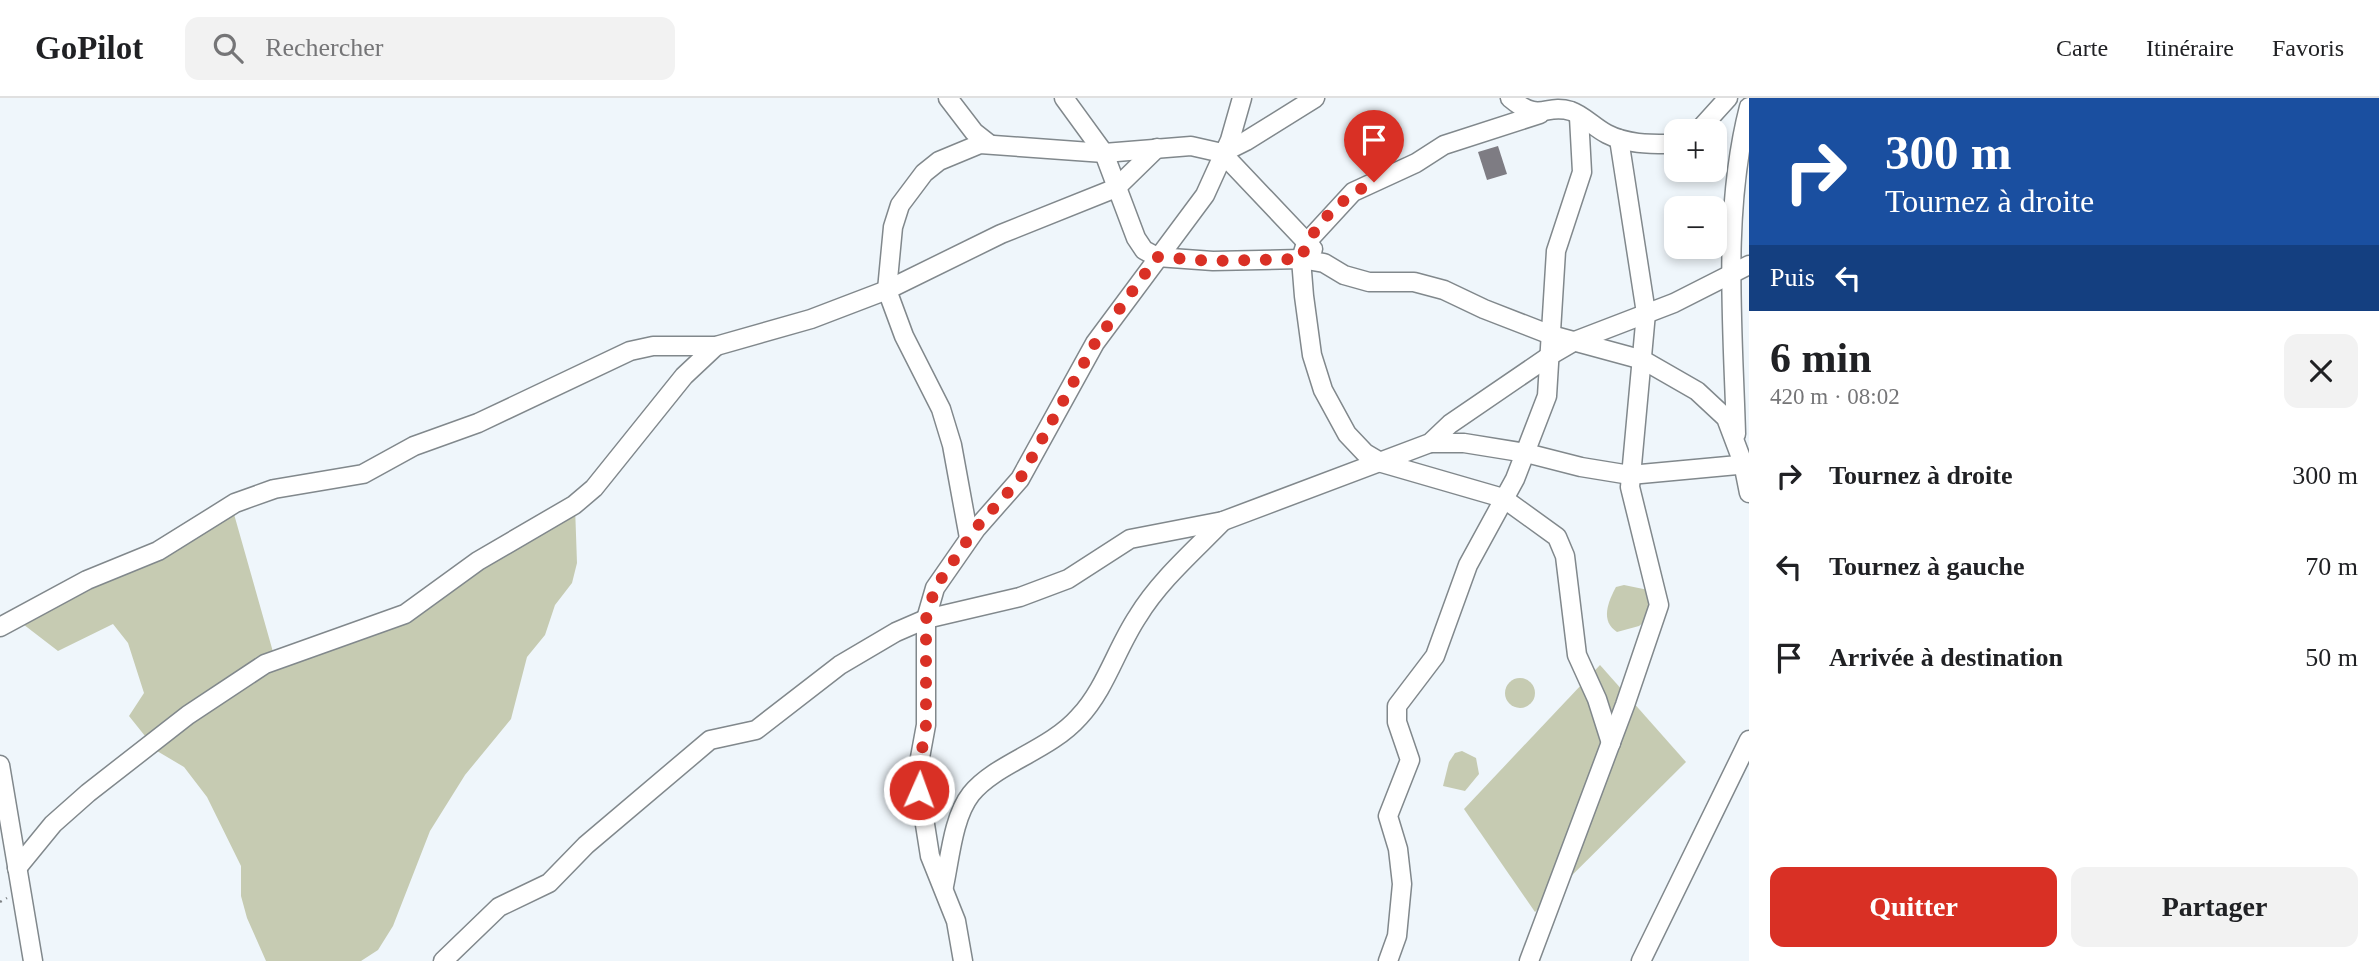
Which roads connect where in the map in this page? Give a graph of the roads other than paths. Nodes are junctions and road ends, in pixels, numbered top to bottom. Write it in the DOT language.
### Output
graph roads {
  1 [pos="948,98"];
  2 [pos="1065,98"];
  3 [pos="1242,98"];
  4 [pos="1315,98"];
  5 [pos="1510,98"];
  6 [pos="1728,98"];
  7 [pos="1749,107"];
  8 [pos="1540,114"];
  9 [pos="1579,117"];
  10 [pos="1709,119"];
  11 [pos="1619,139"];
  12 [pos="988,143"];
  13 [pos="1664,143"];
  14 [pos="1157,148"];
  15 [pos="1104,152"];
  16 [pos="1222,153"];
  17 [pos="1116,187"];
  18 [pos="1303,251"];
  19 [pos="1157,257"];
  20 [pos="1741,268"];
  21 [pos="887,290"];
  22 [pos="1646,313"];
  23 [pos="1551,335"];
  24 [pos="1575,341"];
  25 [pos="716,346"];
  26 [pos="1551,355"];
  27 [pos="1643,360"];
  28 [pos="1736,442"];
  29 [pos="1430,443"];
  30 [pos="1526,453"];
  31 [pos="1382,463"];
  32 [pos="1746,464"];
  33 [pos="1630,475"];
  34 [pos="1749,493"];
  35 [pos="1503,498"];
  36 [pos="1223,521"];
  37 [pos="969,538"];
  38 [pos="926,619"];
  39 [pos="0,627"];
  40 [pos="1749,740"];
  41 [pos="1611,743"];
  42 [pos="0,765"];
  43 [pos="17,868"];
  44 [pos="944,886"];
  45 [pos="33,961"];
  46 [pos="443,961"];
  47 [pos="963,961"];
  48 [pos="1388,961"];
  49 [pos="1529,961"];
  50 [pos="1641,961"];
  1 -- 12 [label="street"];
  2 -- 15 [label="street"];
  3 -- 16 [label="street"];
  4 -- 16 [label="street"];
  5 -- 8 [label="street"];
  6 -- 10 [label="street"];
  7 -- 20 [label="street"];
  8 -- 9 [label="street"];
  8 -- 18 [label="street"];
  9 -- 11 [label="street"];
  9 -- 23 [label="street"];
  11 -- 13 [label="street"];
  11 -- 22 [label="street"];
  12 -- 15 [label="street"];
  12 -- 21 [label="street"];
  14 -- 15 [label="street"];
  14 -- 16 [label="street"];
  14 -- 17 [label="street"];
  15 -- 17 [label="street"];
  16 -- 18 [label="street"];
  16 -- 19 [label="street"];
  17 -- 19 [label="street"];
  17 -- 21 [label="street"];
  18 -- 19 [label="street"];
  18 -- 23 [label="street"];
  18 -- 31 [label="street"];
  19 -- 37 [label="street"];
  20 -- 22 [label="street"];
  20 -- 28 [label="street"];
  21 -- 25 [label="street"];
  21 -- 37 [label="street"];
  22 -- 24 [label="street"];
  22 -- 27 [label="street"];
  23 -- 24 [label="street"];
  23 -- 26 [label="street"];
  24 -- 26 [label="street"];
  24 -- 27 [label="street"];
  25 -- 39 [label="street"];
  25 -- 43 [label="street"];
  26 -- 29 [label="street"];
  26 -- 30 [label="street"];
  27 -- 28 [label="street"];
  27 -- 33 [label="street"];
  28 -- 32 [label="street"];
  29 -- 30 [label="street"];
  29 -- 31 [label="street"];
  30 -- 33 [label="street"];
  30 -- 35 [label="street"];
  31 -- 35 [label="street"];
  31 -- 36 [label="street"];
  32 -- 33 [label="street"];
  32 -- 34 [label="street"];
  33 -- 41 [label="street"];
  35 -- 41 [label="street"];
  35 -- 48 [label="street"];
  36 -- 38 [label="street"];
  36 -- 44 [label="street"];
  37 -- 38 [label="street"];
  38 -- 44 [label="street"];
  38 -- 46 [label="street"];
  40 -- 50 [label="street"];
  41 -- 49 [label="street"];
  42 -- 43 [label="street"];
  43 -- 45 [label="street"];
  44 -- 47 [label="street"];
}
